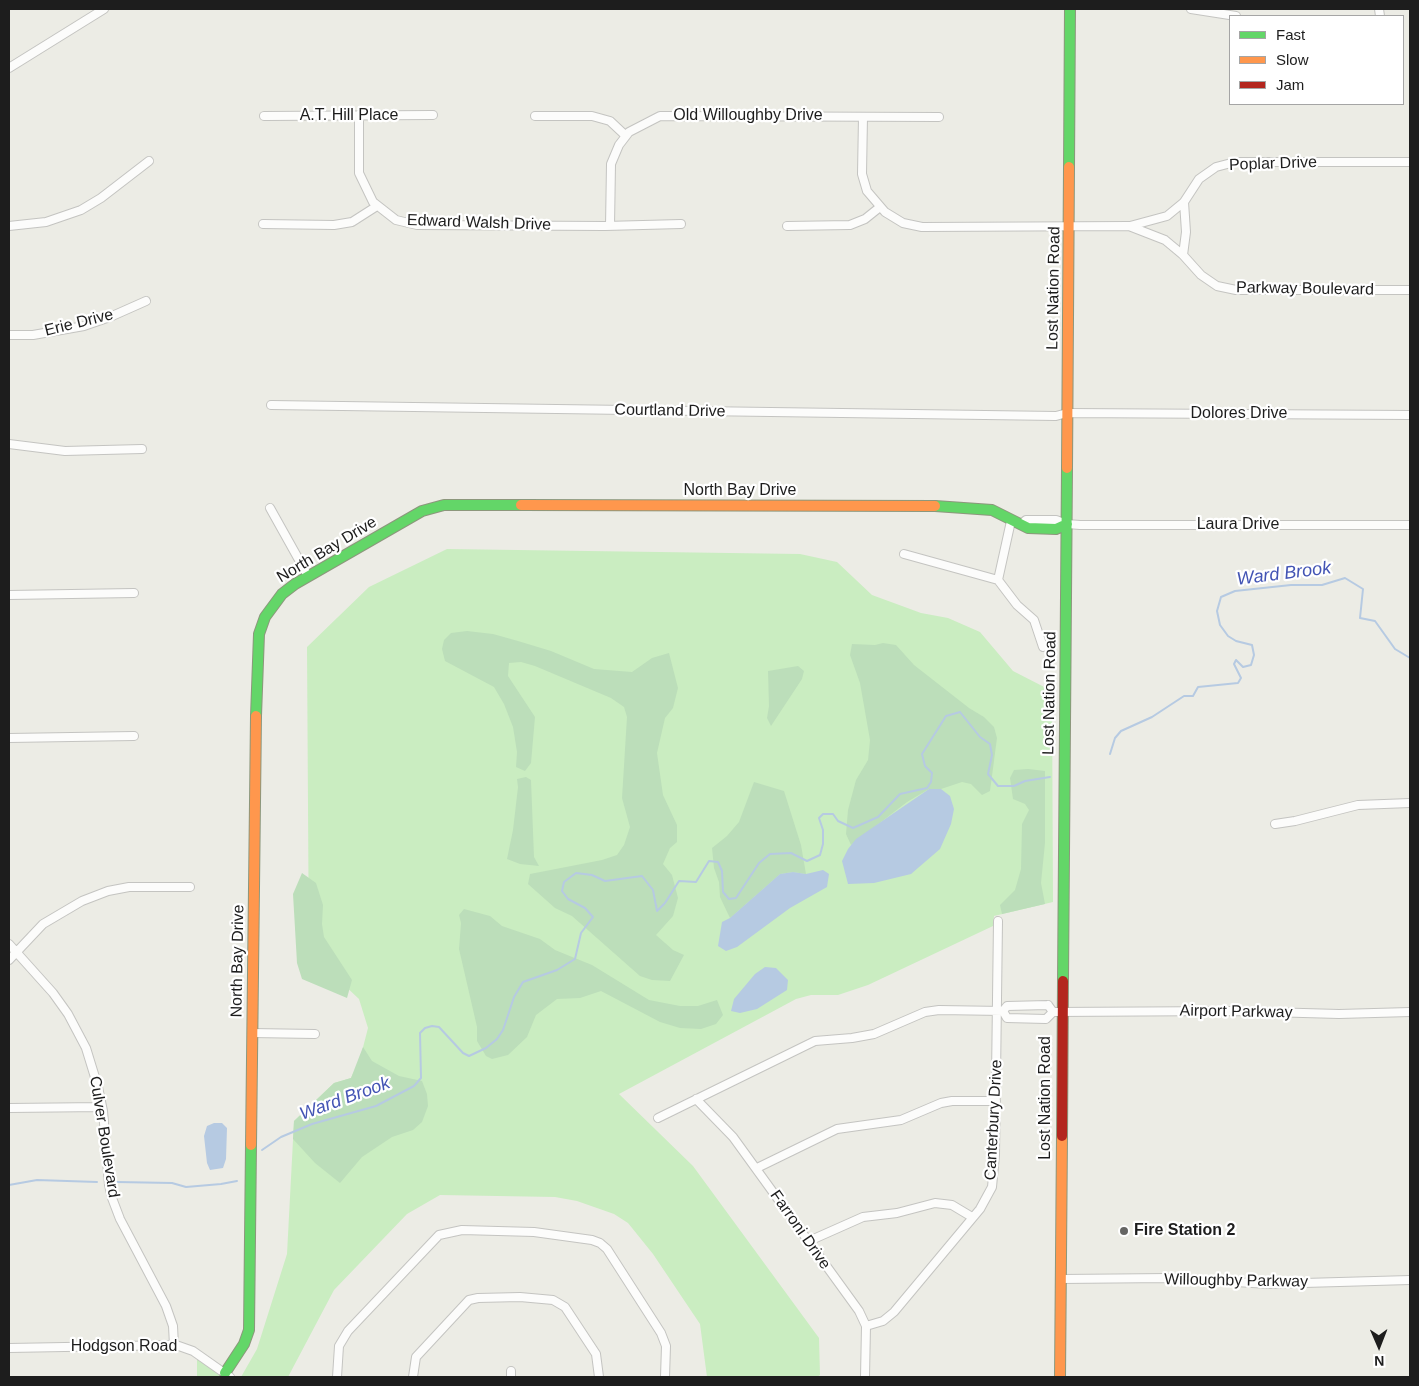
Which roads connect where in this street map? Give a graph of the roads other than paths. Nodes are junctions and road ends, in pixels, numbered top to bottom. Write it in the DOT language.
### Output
graph roads {
  1 [pos="104,9"];
  2 [pos="1070,9"];
  3 [pos="1190,9"];
  4 [pos="1229,15"];
  5 [pos="9,68"];
  6 [pos="433,115"];
  7 [pos="264,116"];
  8 [pos="359,116"];
  9 [pos="535,116"];
  10 [pos="863,117"];
  11 [pos="939,117"];
  12 [pos="626,136"];
  13 [pos="149,161"];
  14 [pos="1410,162"];
  15 [pos="1184,202"];
  16 [pos="377,206"];
  17 [pos="880,207"];
  18 [pos="263,224"];
  19 [pos="681,224"];
  20 [pos="9,226"];
  21 [pos="610,226"];
  22 [pos="787,226"];
  23 [pos="1069,226"];
  24 [pos="1129,226"];
  25 [pos="1183,255"];
  26 [pos="1410,290"];
  27 [pos="146,301"];
  28 [pos="9,335"];
  29 [pos="271,404"];
  30 [pos="1067,413"];
  31 [pos="1410,415"];
  32 [pos="9,444"];
  33 [pos="142,449"];
  34 [pos="270,508"];
  35 [pos="1016,523"];
  36 [pos="1067,524"];
  37 [pos="1410,525"];
  38 [pos="904,554"];
  39 [pos="308,576"];
  40 [pos="998,580"];
  41 [pos="134,593"];
  42 [pos="9,595"];
  43 [pos="1043,647"];
  44 [pos="134,736"];
  45 [pos="9,738"];
  46 [pos="1410,803"];
  47 [pos="1275,824"];
  48 [pos="190,887"];
  49 [pos="998,921"];
  50 [pos="9,944"];
  51 [pos="17,952"];
  52 [pos="9,960"];
  53 [pos="1000,1011"];
  54 [pos="1058,1012"];
  55 [pos="1410,1012"];
  56 [pos="252,1033"];
  57 [pos="315,1034"];
  58 [pos="696,1099"];
  59 [pos="996,1101"];
  60 [pos="102,1107"];
  61 [pos="9,1108"];
  62 [pos="658,1118"];
  63 [pos="756,1168"];
  64 [pos="972,1218"];
  65 [pos="809,1241"];
  66 [pos="1061,1279"];
  67 [pos="1410,1280"];
  68 [pos="866,1326"];
  69 [pos="174,1345"];
  70 [pos="9,1348"];
  71 [pos="227,1375"];
  72 [pos="337,1377"];
  73 [pos="413,1377"];
  74 [pos="599,1377"];
  75 [pos="665,1377"];
  76 [pos="865,1377"];
  77 [pos="1060,1377"];
  1 -- 5 [label="street"];
  2 -- 23 [label="street, Lost Nation Road"];
  3 -- 4 [label="street"];
  6 -- 8 [label="street, A.T. Hill Place"];
  7 -- 8 [label="street, A.T. Hill Place"];
  8 -- 16 [label="street, Edward Walsh Drive"];
  9 -- 12 [label="street"];
  10 -- 11 [label="street, Old Willoughby Drive"];
  10 -- 12 [label="street, Old Willoughby Drive"];
  10 -- 17 [label="street"];
  12 -- 21 [label="street, Old Willoughby Drive"];
  13 -- 20 [label="street"];
  14 -- 15 [label="street, Poplar Drive"];
  15 -- 24 [label="street, Poplar Drive"];
  15 -- 25 [label="street"];
  16 -- 18 [label="street"];
  16 -- 21 [label="street, Edward Walsh Drive"];
  17 -- 22 [label="street"];
  17 -- 23 [label="street, Parkway Boulevard"];
  19 -- 21 [label="street, Edward Walsh Drive"];
  23 -- 24 [label="street, Parkway Boulevard"];
  23 -- 30 [label="street, Lost Nation Road"];
  24 -- 25 [label="street, Parkway Boulevard"];
  25 -- 26 [label="street, Parkway Boulevard"];
  27 -- 28 [label="street, Erie Drive"];
  29 -- 30 [label="street, Courtland Drive"];
  30 -- 31 [label="street, Dolores Drive"];
  30 -- 36 [label="street, Lost Nation Road"];
  32 -- 33 [label="street"];
  34 -- 39 [label="street"];
  35 -- 36 [label="street, North Bay Drive"];
  35 -- 39 [label="street, North Bay Drive"];
  35 -- 40 [label="street"];
  36 -- 37 [label="street, Laura Drive"];
  36 -- 54 [label="street, Lost Nation Road"];
  38 -- 40 [label="street"];
  39 -- 56 [label="street, North Bay Drive"];
  40 -- 43 [label="street"];
  41 -- 42 [label="street"];
  44 -- 45 [label="street"];
  46 -- 47 [label="street"];
  48 -- 51 [label="street"];
  49 -- 53 [label="street, Canterbury Drive"];
  50 -- 51 [label="street, Culver Boulevard"];
  51 -- 52 [label="street"];
  51 -- 60 [label="street, Culver Boulevard"];
  53 -- 54 [label="street"];
  53 -- 54 [label="street"];
  53 -- 58 [label="street"];
  53 -- 59 [label="street, Canterbury Drive"];
  54 -- 55 [label="street, Airport Parkway"];
  54 -- 66 [label="street, Lost Nation Road"];
  56 -- 57 [label="street"];
  56 -- 71 [label="street, North Bay Drive"];
  58 -- 62 [label="street"];
  58 -- 63 [label="street, Farroni Drive"];
  59 -- 63 [label="street"];
  59 -- 64 [label="street, Canterbury Drive"];
  60 -- 61 [label="street"];
  60 -- 69 [label="street, Culver Boulevard"];
  63 -- 65 [label="street, Farroni Drive"];
  64 -- 65 [label="street"];
  64 -- 68 [label="street, Canterbury Drive"];
  65 -- 68 [label="street, Farroni Drive"];
  66 -- 67 [label="street, Willoughby Parkway"];
  66 -- 77 [label="street, Lost Nation Road"];
  68 -- 76 [label="street, Farroni Drive"];
  69 -- 70 [label="street, Hodgson Road"];
  69 -- 71 [label="street, Hodgson Road"];
  72 -- 75 [label="street"];
  73 -- 74 [label="street"];
}
